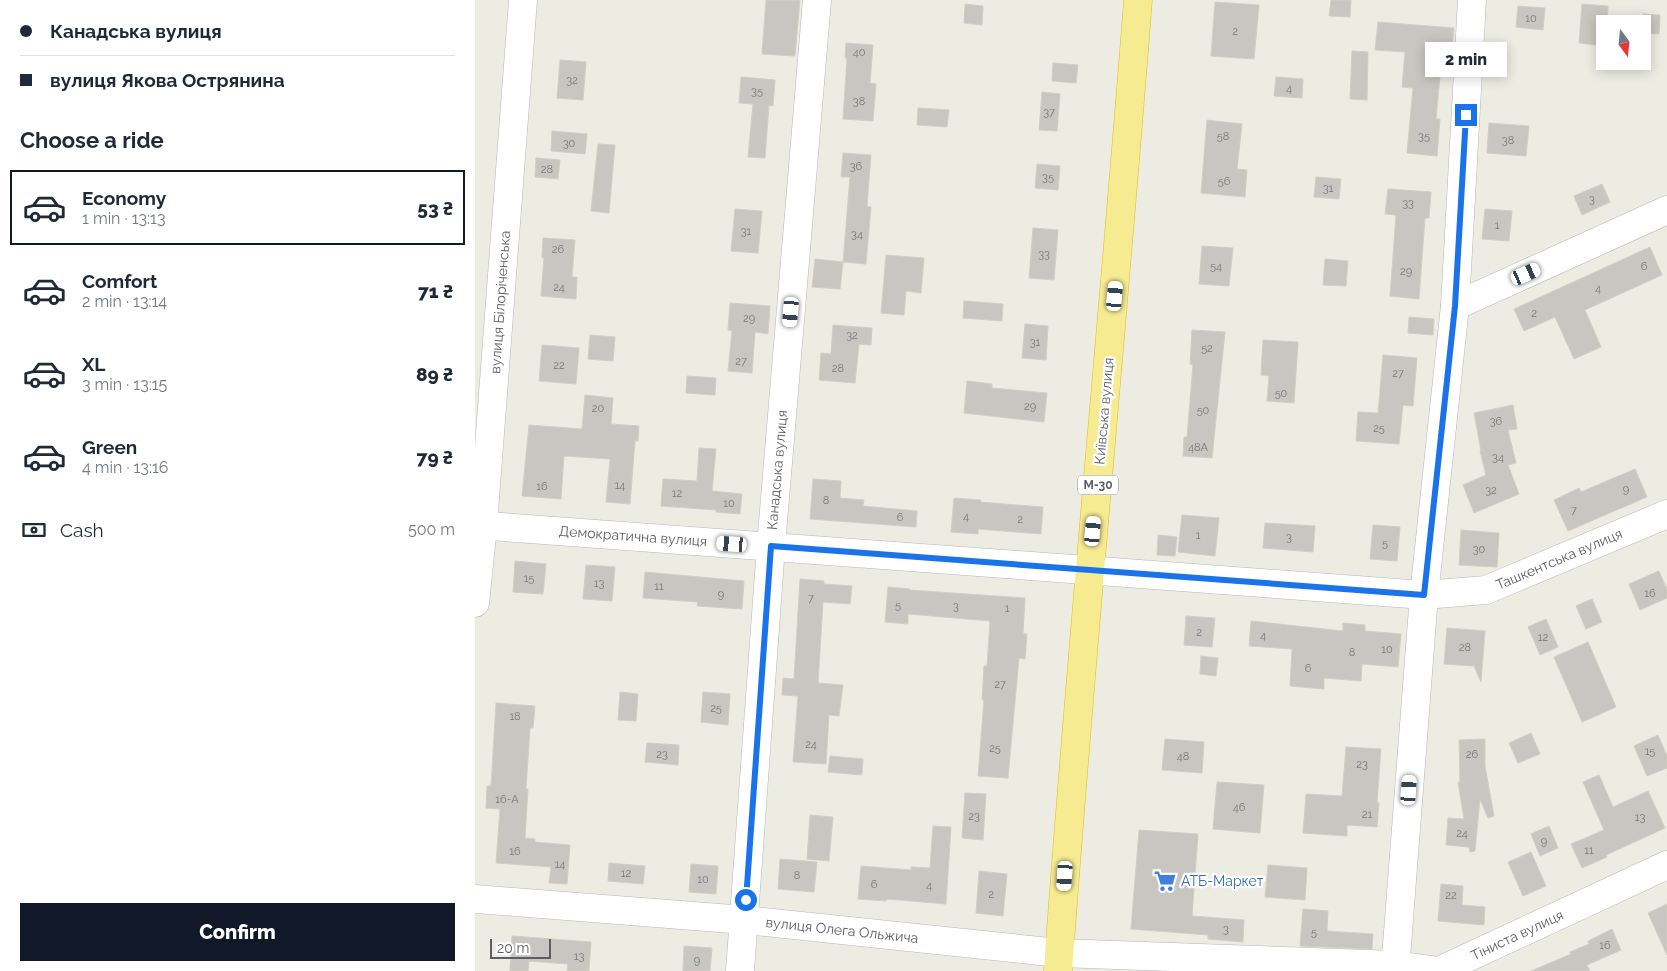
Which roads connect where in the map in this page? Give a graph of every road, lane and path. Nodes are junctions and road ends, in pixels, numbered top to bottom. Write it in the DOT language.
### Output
graph roads {
  1 [pos="523,0"];
  2 [pos="817,0"];
  3 [pos="1138,0"];
  4 [pos="1472,0"];
  5 [pos="1667,210"];
  6 [pos="1455,306"];
  7 [pos="1667,514"];
  8 [pos="479,525"];
  9 [pos="771,546"];
  10 [pos="1090,570"];
  11 [pos="1424,595"];
  12 [pos="475,603"];
  13 [pos="1667,865"];
  14 [pos="475,899"];
  15 [pos="745,920"];
  16 [pos="1059,962"];
  17 [pos="1395,968"];
  18 [pos="740,971"];
  1 -- 8 [label="street, вулиця Білоріченська"];
  2 -- 9 [label="street, Канадська вулиця"];
  3 -- 10 [label="highway, Київська вулиця / М-30"];
  4 -- 6 [label="street"];
  5 -- 6 [label="street"];
  6 -- 11 [label="street"];
  7 -- 11 [label="street, Ташкентська вулиця"];
  8 -- 9 [label="street, Демократична вулиця"];
  8 -- 12 [label="street, вулиця Білоріченська"];
  9 -- 10 [label="street, Демократична вулиця"];
  9 -- 15 [label="street, Канадська вулиця"];
  10 -- 11 [label="street, Ташкентська вулиця"];
  10 -- 16 [label="highway, Київська вулиця / М-30"];
  11 -- 17 [label="street"];
  13 -- 17 [label="street, Тіниста вулиця"];
  14 -- 15 [label="street, вулиця Олега Ольжича"];
  15 -- 16 [label="street, вулиця Олега Ольжича"];
  15 -- 18 [label="street, Канадська вулиця"];
  16 -- 17 [label="street, Тіниста вулиця"];
}
